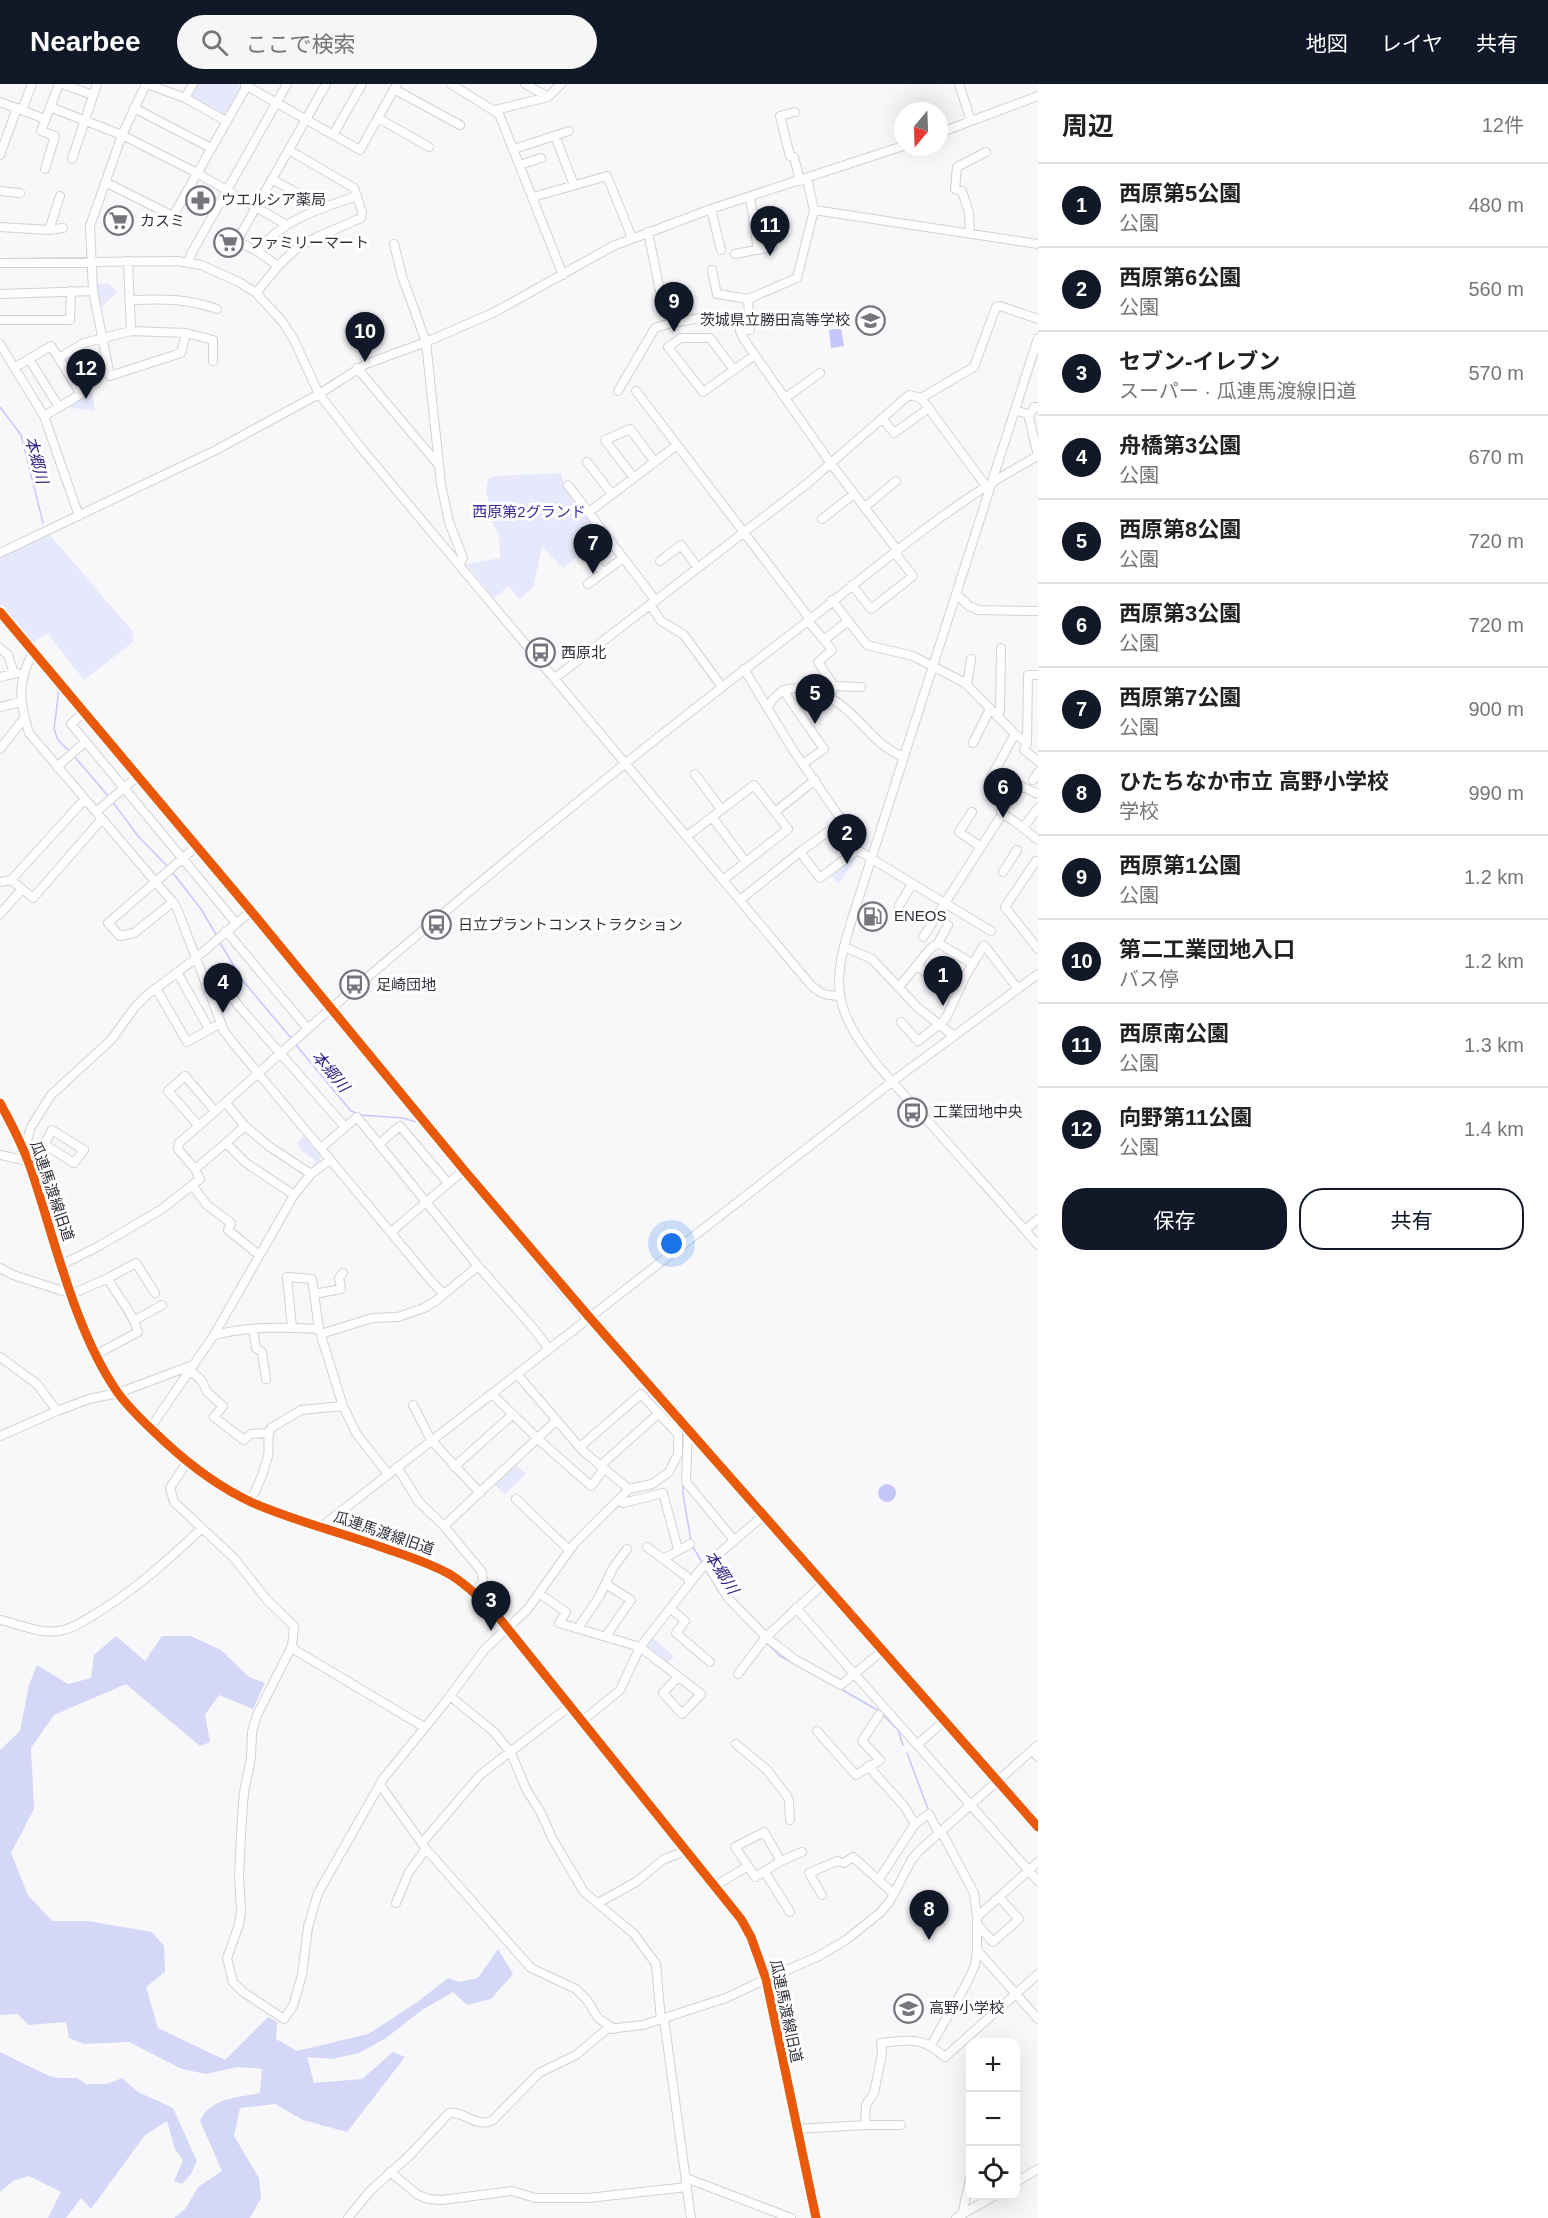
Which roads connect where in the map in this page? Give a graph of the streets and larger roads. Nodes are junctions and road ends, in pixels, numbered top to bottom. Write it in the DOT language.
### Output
graph roads {
  1 [pos="60,84"];
  2 [pos="98,84"];
  3 [pos="147,84"];
  4 [pos="193,84"];
  5 [pos="287,84"];
  6 [pos="326,84"];
  7 [pos="362,84"];
  8 [pos="451,84"];
  9 [pos="525,84"];
  10 [pos="561,84"];
  11 [pos="959,84"];
  12 [pos="29,85"];
  13 [pos="246,85"];
  14 [pos="396,86"];
  15 [pos="93,95"];
  16 [pos="1038,96"];
  17 [pos="548,97"];
  18 [pos="185,98"];
  19 [pos="0,102"];
  20 [pos="276,102"];
  21 [pos="50,107"];
  22 [pos="134,108"];
  23 [pos="19,109"];
  24 [pos="495,110"];
  25 [pos="795,112"];
  26 [pos="378,118"];
  27 [pos="45,119"];
  28 [pos="84,120"];
  29 [pos="306,120"];
  30 [pos="226,121"];
  31 [pos="971,121"];
  32 [pos="460,125"];
  33 [pos="948,130"];
  34 [pos="569,131"];
  35 [pos="122,135"];
  36 [pos="333,135"];
  37 [pos="555,136"];
  38 [pos="429,147"];
  39 [pos="211,148"];
  40 [pos="514,149"];
  41 [pos="894,149"];
  42 [pos="289,150"];
  43 [pos="986,152"];
  44 [pos="0,155"];
  45 [pos="542,158"];
  46 [pos="72,159"];
  47 [pos="520,165"];
  48 [pos="45,169"];
  49 [pos="197,173"];
  50 [pos="272,179"];
  51 [pos="803,180"];
  52 [pos="105,182"];
  53 [pos="574,185"];
  54 [pos="226,190"];
  55 [pos="0,191"];
  56 [pos="20,193"];
  57 [pos="60,196"];
  58 [pos="357,196"];
  59 [pos="533,197"];
  60 [pos="750,197"];
  61 [pos="256,208"];
  62 [pos="323,208"];
  63 [pos="711,210"];
  64 [pos="814,210"];
  65 [pos="285,224"];
  66 [pos="0,227"];
  67 [pos="63,228"];
  68 [pos="49,230"];
  69 [pos="648,232"];
  70 [pos="970,234"];
  71 [pos="632,238"];
  72 [pos="394,244"];
  73 [pos="1038,244"];
  74 [pos="772,247"];
  75 [pos="758,249"];
  76 [pos="721,250"];
  77 [pos="257,251"];
  78 [pos="735,254"];
  79 [pos="128,261"];
  80 [pos="92,262"];
  81 [pos="189,262"];
  82 [pos="0,263"];
  83 [pos="278,266"];
  84 [pos="712,270"];
  85 [pos="563,275"];
  86 [pos="71,291"];
  87 [pos="93,291"];
  88 [pos="256,293"];
  89 [pos="0,294"];
  90 [pos="130,300"];
  91 [pos="748,300"];
  92 [pos="217,309"];
  93 [pos="713,316"];
  94 [pos="1038,319"];
  95 [pos="0,320"];
  96 [pos="671,322"];
  97 [pos="131,331"];
  98 [pos="186,333"];
  99 [pos="1038,338"];
  100 [pos="102,339"];
  101 [pos="426,342"];
  102 [pos="0,344"];
  103 [pos="755,356"];
  104 [pos="59,358"];
  105 [pos="29,359"];
  106 [pos="213,361"];
  107 [pos="14,368"];
  108 [pos="357,368"];
  109 [pos="734,370"];
  110 [pos="820,373"];
  111 [pos="618,391"];
  112 [pos="636,391"];
  113 [pos="319,394"];
  114 [pos="785,398"];
  115 [pos="921,398"];
  116 [pos="59,407"];
  117 [pos="1038,407"];
  118 [pos="929,408"];
  119 [pos="1015,410"];
  120 [pos="1030,415"];
  121 [pos="44,416"];
  122 [pos="882,418"];
  123 [pos="677,445"];
  124 [pos="1038,456"];
  125 [pos="587,462"];
  126 [pos="655,462"];
  127 [pos="437,463"];
  128 [pos="832,465"];
  129 [pos="634,478"];
  130 [pos="896,482"];
  131 [pos="989,484"];
  132 [pos="568,485"];
  133 [pos="854,494"];
  134 [pos="612,495"];
  135 [pos="865,507"];
  136 [pos="589,512"];
  137 [pos="79,516"];
  138 [pos="822,519"];
  139 [pos="745,532"];
  140 [pos="613,544"];
  141 [pos="897,552"];
  142 [pos="0,553"];
  143 [pos="623,558"];
  144 [pos="660,561"];
  145 [pos="459,564"];
  146 [pos="698,568"];
  147 [pos="603,573"];
  148 [pos="588,584"];
  149 [pos="852,585"];
  150 [pos="956,594"];
  151 [pos="832,600"];
  152 [pos="653,603"];
  153 [pos="1038,611"];
  154 [pos="0,612"];
  155 [pos="809,620"];
  156 [pos="848,621"];
  157 [pos="824,640"];
  158 [pos="0,648"];
  159 [pos="1001,648"];
  160 [pos="33,652"];
  161 [pos="971,660"];
  162 [pos="933,666"];
  163 [pos="744,669"];
  164 [pos="24,671"];
  165 [pos="14,674"];
  166 [pos="1038,675"];
  167 [pos="0,677"];
  168 [pos="555,678"];
  169 [pos="968,685"];
  170 [pos="834,686"];
  171 [pos="722,687"];
  172 [pos="861,687"];
  173 [pos="783,690"];
  174 [pos="830,698"];
  175 [pos="21,702"];
  176 [pos="768,706"];
  177 [pos="0,707"];
  178 [pos="990,709"];
  179 [pos="84,712"];
  180 [pos="25,717"];
  181 [pos="998,717"];
  182 [pos="1027,722"];
  183 [pos="1038,722"];
  184 [pos="1015,734"];
  185 [pos="85,742"];
  186 [pos="973,743"];
  187 [pos="1027,743"];
  188 [pos="0,749"];
  189 [pos="904,757"];
  190 [pos="1038,761"];
  191 [pos="624,763"];
  192 [pos="804,764"];
  193 [pos="57,767"];
  194 [pos="1038,772"];
  195 [pos="694,774"];
  196 [pos="138,776"];
  197 [pos="815,780"];
  198 [pos="1033,780"];
  199 [pos="989,781"];
  200 [pos="124,788"];
  201 [pos="1038,795"];
  202 [pos="85,799"];
  203 [pos="1038,808"];
  204 [pos="722,809"];
  205 [pos="96,812"];
  206 [pos="775,812"];
  207 [pos="972,812"];
  208 [pos="712,817"];
  209 [pos="102,819"];
  210 [pos="999,819"];
  211 [pos="840,823"];
  212 [pos="1023,828"];
  213 [pos="687,836"];
  214 [pos="1037,839"];
  215 [pos="197,846"];
  216 [pos="981,847"];
  217 [pos="857,850"];
  218 [pos="1017,850"];
  219 [pos="800,852"];
  220 [pos="183,859"];
  221 [pos="871,859"];
  222 [pos="1036,861"];
  223 [pos="746,862"];
  224 [pos="1003,872"];
  225 [pos="11,880"];
  226 [pos="723,880"];
  227 [pos="0,882"];
  228 [pos="157,882"];
  229 [pos="912,884"];
  230 [pos="22,889"];
  231 [pos="740,900"];
  232 [pos="173,902"];
  233 [pos="945,903"];
  234 [pos="899,906"];
  235 [pos="250,910"];
  236 [pos="0,914"];
  237 [pos="236,923"];
  238 [pos="948,925"];
  239 [pos="991,931"];
  240 [pos="224,933"];
  241 [pos="923,937"];
  242 [pos="938,944"];
  243 [pos="844,947"];
  244 [pos="1038,949"];
  245 [pos="196,957"];
  246 [pos="973,964"];
  247 [pos="916,966"];
  248 [pos="177,972"];
  249 [pos="1038,974"];
  250 [pos="206,986"];
  251 [pos="899,987"];
  252 [pos="156,988"];
  253 [pos="1018,989"];
  254 [pos="958,991"];
  255 [pos="840,995"];
  256 [pos="331,1009"];
  257 [pos="901,1022"];
  258 [pos="221,1023"];
  259 [pos="941,1024"];
  260 [pos="209,1029"];
  261 [pos="308,1029"];
  262 [pos="954,1036"];
  263 [pos="280,1053"];
  264 [pos="258,1073"];
  265 [pos="893,1081"];
  266 [pos="0,1103"];
  267 [pos="226,1103"];
  268 [pos="215,1111"];
  269 [pos="199,1126"];
  270 [pos="244,1126"];
  271 [pos="345,1127"];
  272 [pos="226,1143"];
  273 [pos="44,1144"];
  274 [pos="379,1144"];
  275 [pos="321,1148"];
  276 [pos="24,1150"];
  277 [pos="0,1155"];
  278 [pos="330,1160"];
  279 [pos="29,1165"];
  280 [pos="195,1169"];
  281 [pos="461,1173"];
  282 [pos="311,1174"];
  283 [pos="448,1183"];
  284 [pos="192,1185"];
  285 [pos="294,1195"];
  286 [pos="426,1202"];
  287 [pos="1038,1219"];
  288 [pos="1025,1230"];
  289 [pos="391,1232"];
  290 [pos="1038,1245"];
  291 [pos="259,1256"];
  292 [pos="61,1265"];
  293 [pos="478,1266"];
  294 [pos="0,1268"];
  295 [pos="343,1273"];
  296 [pos="108,1278"];
  297 [pos="155,1293"];
  298 [pos="443,1293"];
  299 [pos="72,1294"];
  300 [pos="314,1294"];
  301 [pos="162,1305"];
  302 [pos="590,1318"];
  303 [pos="135,1320"];
  304 [pos="292,1327"];
  305 [pos="253,1329"];
  306 [pos="320,1331"];
  307 [pos="214,1335"];
  308 [pos="549,1349"];
  309 [pos="97,1354"];
  310 [pos="0,1357"];
  311 [pos="191,1367"];
  312 [pos="517,1374"];
  313 [pos="266,1379"];
  314 [pos="118,1393"];
  315 [pos="492,1394"];
  316 [pos="413,1405"];
  317 [pos="343,1406"];
  318 [pos="57,1411"];
  319 [pos="658,1413"];
  320 [pos="512,1415"];
  321 [pos="557,1420"];
  322 [pos="149,1426"];
  323 [pos="268,1433"];
  324 [pos="686,1435"];
  325 [pos="0,1436"];
  326 [pos="538,1439"];
  327 [pos="431,1440"];
  328 [pos="580,1447"];
  329 [pos="187,1461"];
  330 [pos="397,1467"];
  331 [pos="454,1467"];
  332 [pos="602,1467"];
  333 [pos="388,1474"];
  334 [pos="629,1489"];
  335 [pos="480,1493"];
  336 [pos="516,1499"];
  337 [pos="619,1500"];
  338 [pos="250,1501"];
  339 [pos="764,1515"];
  340 [pos="444,1526"];
  341 [pos="321,1527"];
  342 [pos="201,1529"];
  343 [pos="734,1540"];
  344 [pos="690,1544"];
  345 [pos="647,1547"];
  346 [pos="627,1549"];
  347 [pos="678,1549"];
  348 [pos="569,1550"];
  349 [pos="663,1559"];
  350 [pos="704,1566"];
  351 [pos="690,1583"];
  352 [pos="606,1584"];
  353 [pos="823,1584"];
  354 [pos="474,1592"];
  355 [pos="540,1594"];
  356 [pos="670,1608"];
  357 [pos="796,1608"];
  358 [pos="0,1620"];
  359 [pos="578,1628"];
  360 [pos="508,1629"];
  361 [pos="606,1636"];
  362 [pos="763,1640"];
  363 [pos="292,1646"];
  364 [pos="640,1647"];
  365 [pos="883,1650"];
  366 [pos="710,1662"];
  367 [pos="738,1674"];
  368 [pos="855,1674"];
  369 [pos="678,1677"];
  370 [pos="450,1696"];
  371 [pos="570,1706"];
  372 [pos="879,1715"];
  373 [pos="945,1720"];
  374 [pos="582,1721"];
  375 [pos="424,1727"];
  376 [pos="817,1731"];
  377 [pos="736,1744"];
  378 [pos="918,1744"];
  379 [pos="1035,1747"];
  380 [pos="511,1753"];
  381 [pos="1038,1757"];
  382 [pos="868,1766"];
  383 [pos="997,1780"];
  384 [pos="381,1786"];
  385 [pos="971,1805"];
  386 [pos="790,1821"];
  387 [pos="915,1824"];
  388 [pos="1038,1827"];
  389 [pos="940,1832"];
  390 [pos="424,1846"];
  391 [pos="686,1851"];
  392 [pos="802,1852"];
  393 [pos="781,1861"];
  394 [pos="1038,1862"];
  395 [pos="748,1866"];
  396 [pos="1029,1870"];
  397 [pos="764,1871"];
  398 [pos="879,1880"];
  399 [pos="1038,1881"];
  400 [pos="715,1886"];
  401 [pos="894,1894"];
  402 [pos="822,1895"];
  403 [pos="999,1897"];
  404 [pos="396,1903"];
  405 [pos="598,1903"];
  406 [pos="790,1912"];
  407 [pos="977,1921"];
  408 [pos="977,1950"];
  409 [pos="1038,1974"];
  410 [pos="766,1978"];
  411 [pos="1014,1994"];
  412 [pos="1038,2019"];
  413 [pos="662,2020"];
  414 [pos="614,2029"];
  415 [pos="931,2045"];
  416 [pos="865,2125"];
  417 [pos="901,2125"];
  418 [pos="796,2129"];
  419 [pos="1038,2169"];
  420 [pos="390,2172"];
  421 [pos="1020,2180"];
  422 [pos="687,2182"];
  423 [pos="966,2192"];
  424 [pos="987,2200"];
  425 [pos="959,2216"];
  426 [pos="348,2218"];
  427 [pos="691,2218"];
  428 [pos="791,2218"];
  429 [pos="816,2218"];
  1 -- 15 [label="street"];
  1 -- 21 [label="street"];
  2 -- 15 [label="street"];
  3 -- 18 [label="street"];
  3 -- 22 [label="street"];
  4 -- 18 [label="street"];
  5 -- 20 [label="street"];
  6 -- 29 [label="street"];
  7 -- 36 [label="street"];
  8 -- 24 [label="street"];
  9 -- 17 [label="street"];
  10 -- 17 [label="street"];
  11 -- 31 [label="street"];
  12 -- 23 [label="street"];
  13 -- 20 [label="street"];
  13 -- 30 [label="street"];
  14 -- 26 [label="street"];
  14 -- 32 [label="street"];
  15 -- 28 [label="street"];
  16 -- 31 [label="street"];
  17 -- 24 [label="street"];
  18 -- 30 [label="street"];
  19 -- 23 [label="street"];
  20 -- 29 [label="street"];
  20 -- 54 [label="street"];
  21 -- 27 [label="street"];
  21 -- 28 [label="street"];
  22 -- 35 [label="street"];
  22 -- 39 [label="street"];
  23 -- 27 [label="street"];
  23 -- 44 [label="street"];
  24 -- 40 [label="street"];
  25 -- 51 [label="street"];
  26 -- 36 [label="street"];
  26 -- 38 [label="street"];
  27 -- 48 [label="street"];
  28 -- 35 [label="street"];
  28 -- 46 [label="street"];
  29 -- 36 [label="street"];
  29 -- 42 [label="street"];
  30 -- 39 [label="street"];
  31 -- 33 [label="street"];
  34 -- 37 [label="street"];
  35 -- 49 [label="street"];
  35 -- 52 [label="street"];
  37 -- 40 [label="street"];
  37 -- 53 [label="street"];
  39 -- 49 [label="street"];
  40 -- 47 [label="street"];
  41 -- 51 [label="street"];
  42 -- 50 [label="street"];
  42 -- 58 [label="street"];
  43 -- 70 [label="street"];
  45 -- 47 [label="street"];
  47 -- 59 [label="street"];
  49 -- 52 [label="street"];
  49 -- 54 [label="street"];
  50 -- 61 [label="street"];
  50 -- 62 [label="street"];
  51 -- 60 [label="street"];
  51 -- 64 [label="street"];
  52 -- 80 [label="street"];
  53 -- 59 [label="street"];
  53 -- 71 [label="street"];
  54 -- 61 [label="street"];
  54 -- 81 [label="street"];
  55 -- 56 [label="street"];
  57 -- 68 [label="street"];
  58 -- 62 [label="street"];
  58 -- 83 [label="street"];
  59 -- 85 [label="street"];
  60 -- 63 [label="street"];
  60 -- 75 [label="street"];
  61 -- 65 [label="street"];
  61 -- 77 [label="street"];
  62 -- 65 [label="street"];
  63 -- 69 [label="street"];
  63 -- 76 [label="street"];
  64 -- 70 [label="street"];
  64 -- 91 [label="street"];
  65 -- 77 [label="street"];
  66 -- 68 [label="street"];
  67 -- 68 [label="street"];
  69 -- 71 [label="street"];
  69 -- 96 [label="street"];
  70 -- 73 [label="street"];
  71 -- 85 [label="street"];
  72 -- 101 [label="street"];
  74 -- 75 [label="street"];
  75 -- 78 [label="street"];
  77 -- 83 [label="street"];
  79 -- 80 [label="street"];
  79 -- 81 [label="street"];
  79 -- 90 [label="street"];
  80 -- 82 [label="street"];
  80 -- 87 [label="street"];
  81 -- 88 [label="street"];
  83 -- 88 [label="street"];
  84 -- 91 [label="street"];
  85 -- 101 [label="street"];
  86 -- 87 [label="street"];
  86 -- 89 [label="street"];
  86 -- 95 [label="street"];
  87 -- 100 [label="street"];
  88 -- 113 [label="street"];
  90 -- 92 [label="street"];
  90 -- 97 [label="street"];
  91 -- 103 [label="street"];
  93 -- 96 [label="street"];
  94 -- 115 [label="street"];
  96 -- 111 [label="street"];
  97 -- 98 [label="street"];
  97 -- 100 [label="street"];
  98 -- 100 [label="street"];
  98 -- 106 [label="street"];
  99 -- 119 [label="street"];
  100 -- 104 [label="street"];
  101 -- 108 [label="street"];
  101 -- 127 [label="street"];
  102 -- 107 [label="street"];
  103 -- 109 [label="street"];
  103 -- 114 [label="street"];
  104 -- 105 [label="street"];
  104 -- 116 [label="street"];
  105 -- 107 [label="street"];
  105 -- 116 [label="street"];
  107 -- 121 [label="street"];
  108 -- 113 [label="street"];
  108 -- 127 [label="street"];
  109 -- 109 [label="street"];
  110 -- 114 [label="street"];
  112 -- 123 [label="street"];
  113 -- 137 [label="street"];
  113 -- 145 [label="street"];
  114 -- 128 [label="street"];
  115 -- 118 [label="street"];
  115 -- 122 [label="street"];
  116 -- 121 [label="street"];
  117 -- 120 [label="street"];
  118 -- 122 [label="street"];
  118 -- 131 [label="street"];
  119 -- 120 [label="street"];
  119 -- 131 [label="street"];
  120 -- 124 [label="street"];
  121 -- 137 [label="street"];
  122 -- 128 [label="street"];
  123 -- 126 [label="street"];
  123 -- 139 [label="street"];
  124 -- 131 [label="street"];
  125 -- 134 [label="street"];
  126 -- 129 [label="street"];
  126 -- 129 [label="street"];
  127 -- 145 [label="street"];
  128 -- 133 [label="street"];
  128 -- 139 [label="street"];
  129 -- 134 [label="street"];
  130 -- 135 [label="street"];
  131 -- 141 [label="street"];
  131 -- 150 [label="street"];
  132 -- 136 [label="street"];
  133 -- 135 [label="street"];
  133 -- 138 [label="street"];
  134 -- 136 [label="street"];
  135 -- 141 [label="street"];
  136 -- 140 [label="street"];
  137 -- 142 [label="street"];
  139 -- 146 [label="street"];
  139 -- 155 [label="street"];
  140 -- 143 [label="street"];
  140 -- 147 [label="street"];
  141 -- 149 [label="street"];
  141 -- 149 [label="street"];
  143 -- 147 [label="street"];
  143 -- 152 [label="street"];
  144 -- 146 [label="street"];
  145 -- 168 [label="street"];
  146 -- 152 [label="street"];
  147 -- 148 [label="street"];
  149 -- 151 [label="street"];
  150 -- 153 [label="street"];
  150 -- 162 [label="street"];
  151 -- 155 [label="street"];
  151 -- 156 [label="street"];
  152 -- 168 [label="street"];
  152 -- 171 [label="street"];
  154 -- 160 [label="street"];
  155 -- 157 [label="street"];
  155 -- 163 [label="street"];
  156 -- 157 [label="street"];
  156 -- 162 [label="street"];
  157 -- 170 [label="street"];
  158 -- 165 [label="street"];
  159 -- 181 [label="street"];
  160 -- 164 [label="street"];
  160 -- 179 [label="street"];
  161 -- 169 [label="street"];
  162 -- 169 [label="street"];
  162 -- 189 [label="street"];
  163 -- 171 [label="street"];
  163 -- 176 [label="street"];
  164 -- 165 [label="street"];
  164 -- 175 [label="street"];
  165 -- 167 [label="street"];
  166 -- 182 [label="street"];
  168 -- 191 [label="street"];
  169 -- 178 [label="street"];
  170 -- 172 [label="street"];
  170 -- 174 [label="street"];
  171 -- 191 [label="street"];
  173 -- 174 [label="street"];
  173 -- 176 [label="street"];
  173 -- 192 [label="street"];
  174 -- 189 [label="street"];
  175 -- 177 [label="street"];
  175 -- 180 [label="street"];
  176 -- 192 [label="street"];
  178 -- 181 [label="street"];
  178 -- 186 [label="street"];
  179 -- 185 [label="street"];
  179 -- 196 [label="street"];
  180 -- 188 [label="street"];
  180 -- 193 [label="street"];
  181 -- 184 [label="street"];
  182 -- 183 [label="street"];
  182 -- 187 [label="street"];
  184 -- 187 [label="street"];
  184 -- 199 [label="street"];
  185 -- 193 [label="street"];
  185 -- 200 [label="street"];
  187 -- 190 [label="street"];
  189 -- 221 [label="street"];
  191 -- 213 [label="street"];
  191 -- 256 [label="street"];
  192 -- 197 [label="street"];
  193 -- 202 [label="street"];
  194 -- 198 [label="street"];
  195 -- 204 [label="street"];
  196 -- 200 [label="street"];
  196 -- 215 [label="street"];
  197 -- 206 [label="street"];
  197 -- 211 [label="street"];
  200 -- 205 [label="street"];
  200 -- 220 [label="street"];
  201 -- 212 [label="street"];
  202 -- 205 [label="street"];
  202 -- 225 [label="street"];
  203 -- 212 [label="street"];
  204 -- 206 [label="street"];
  204 -- 208 [label="street"];
  205 -- 209 [label="street"];
  206 -- 223 [label="street"];
  207 -- 216 [label="street"];
  208 -- 213 [label="street"];
  208 -- 223 [label="street"];
  209 -- 228 [label="street"];
  209 -- 230 [label="street"];
  210 -- 216 [label="street"];
  211 -- 217 [label="street"];
  211 -- 219 [label="street"];
  212 -- 214 [label="street"];
  213 -- 226 [label="street"];
  215 -- 220 [label="street"];
  215 -- 235 [label="street"];
  216 -- 233 [label="street"];
  217 -- 219 [label="street"];
  217 -- 221 [label="street"];
  218 -- 224 [label="street"];
  219 -- 231 [label="street"];
  220 -- 228 [label="street"];
  220 -- 237 [label="street"];
  221 -- 229 [label="street"];
  221 -- 243 [label="street"];
  222 -- 244 [label="street"];
  223 -- 226 [label="street"];
  225 -- 227 [label="street"];
  225 -- 230 [label="street"];
  226 -- 231 [label="street"];
  228 -- 232 [label="street"];
  228 -- 232 [label="street"];
  229 -- 233 [label="street"];
  229 -- 234 [label="street"];
  230 -- 236 [label="street"];
  231 -- 255 [label="street"];
  232 -- 245 [label="street"];
  233 -- 239 [label="street"];
  233 -- 241 [label="street"];
  235 -- 237 [label="street"];
  235 -- 256 [label="street"];
  237 -- 240 [label="street"];
  238 -- 242 [label="street"];
  240 -- 245 [label="street"];
  240 -- 261 [label="street"];
  242 -- 246 [label="street"];
  242 -- 247 [label="street"];
  243 -- 251 [label="street"];
  243 -- 255 [label="street"];
  245 -- 248 [label="street"];
  245 -- 250 [label="street"];
  246 -- 253 [label="street"];
  246 -- 254 [label="street"];
  247 -- 251 [label="street"];
  247 -- 254 [label="street"];
  248 -- 252 [label="street"];
  248 -- 260 [label="street"];
  249 -- 253 [label="street"];
  250 -- 258 [label="street"];
  250 -- 263 [label="street"];
  251 -- 259 [label="street"];
  252 -- 260 [label="street"];
  252 -- 276 [label="street"];
  253 -- 262 [label="street"];
  254 -- 259 [label="street"];
  255 -- 265 [label="street"];
  256 -- 261 [label="street"];
  256 -- 281 [label="street"];
  257 -- 259 [label="street"];
  258 -- 260 [label="street"];
  258 -- 264 [label="street"];
  259 -- 262 [label="street"];
  261 -- 263 [label="street"];
  262 -- 265 [label="street"];
  263 -- 264 [label="street"];
  263 -- 271 [label="street"];
  264 -- 267 [label="street"];
  264 -- 275 [label="street"];
  265 -- 288 [label="street"];
  265 -- 302 [label="street"];
  266 -- 276 [label="street, 瓜連馬渡線旧道"];
  267 -- 268 [label="street"];
  267 -- 270 [label="street"];
  268 -- 269 [label="street"];
  268 -- 269 [label="street"];
  269 -- 280 [label="street"];
  270 -- 272 [label="street"];
  270 -- 282 [label="street"];
  271 -- 274 [label="street"];
  271 -- 275 [label="street"];
  272 -- 280 [label="street"];
  272 -- 285 [label="street"];
  273 -- 273 [label="street"];
  273 -- 279 [label="street"];
  274 -- 283 [label="street"];
  274 -- 286 [label="street"];
  275 -- 278 [label="street"];
  276 -- 279 [label="street, 瓜連馬渡線旧道"];
  277 -- 279 [label="street"];
  278 -- 282 [label="street"];
  278 -- 289 [label="street"];
  279 -- 292 [label="street, 瓜連馬渡線旧道"];
  280 -- 284 [label="street"];
  281 -- 283 [label="street"];
  281 -- 302 [label="street"];
  282 -- 285 [label="street"];
  283 -- 286 [label="street"];
  284 -- 291 [label="street"];
  284 -- 292 [label="street"];
  285 -- 291 [label="street"];
  286 -- 289 [label="street"];
  286 -- 293 [label="street"];
  287 -- 288 [label="street"];
  288 -- 290 [label="street"];
  289 -- 298 [label="street"];
  291 -- 307 [label="street"];
  292 -- 299 [label="street, 瓜連馬渡線旧道"];
  293 -- 298 [label="street"];
  293 -- 308 [label="street"];
  294 -- 299 [label="street"];
  295 -- 300 [label="street"];
  296 -- 297 [label="street"];
  296 -- 299 [label="street"];
  296 -- 303 [label="street"];
  298 -- 306 [label="street"];
  299 -- 309 [label="street, 瓜連馬渡線旧道"];
  300 -- 304 [label="street"];
  300 -- 306 [label="street"];
  301 -- 303 [label="street"];
  302 -- 308 [label="street"];
  302 -- 324 [label="street"];
  303 -- 309 [label="street"];
  304 -- 305 [label="street"];
  304 -- 306 [label="street"];
  305 -- 307 [label="street"];
  305 -- 313 [label="street"];
  306 -- 317 [label="street"];
  307 -- 311 [label="street"];
  308 -- 312 [label="street"];
  309 -- 314 [label="street, 瓜連馬渡線旧道"];
  310 -- 318 [label="street"];
  311 -- 314 [label="street"];
  311 -- 322 [label="street"];
  311 -- 323 [label="street"];
  312 -- 315 [label="street"];
  312 -- 321 [label="street"];
  314 -- 318 [label="street"];
  314 -- 322 [label="street, 瓜連馬渡線旧道"];
  315 -- 320 [label="street"];
  315 -- 327 [label="street"];
  316 -- 327 [label="street"];
  317 -- 323 [label="street"];
  317 -- 333 [label="street"];
  318 -- 325 [label="street"];
  319 -- 324 [label="street"];
  319 -- 328 [label="street"];
  319 -- 332 [label="street"];
  320 -- 326 [label="street"];
  320 -- 331 [label="street"];
  321 -- 326 [label="street"];
  321 -- 328 [label="street"];
  322 -- 329 [label="street, 瓜連馬渡線旧道"];
  323 -- 338 [label="street"];
  324 -- 334 [label="street"];
  324 -- 339 [label="street"];
  324 -- 343 [label="street"];
  326 -- 332 [label="street"];
  326 -- 335 [label="street"];
  327 -- 330 [label="street"];
  327 -- 331 [label="street"];
  328 -- 332 [label="street"];
  329 -- 338 [label="street, 瓜連馬渡線旧道"];
  329 -- 342 [label="street"];
  330 -- 333 [label="street"];
  330 -- 340 [label="street"];
  331 -- 335 [label="street"];
  332 -- 334 [label="street"];
  333 -- 341 [label="street"];
  334 -- 337 [label="street"];
  335 -- 340 [label="street"];
  336 -- 348 [label="street"];
  337 -- 347 [label="street"];
  337 -- 348 [label="street"];
  338 -- 341 [label="street, 瓜連馬渡線旧道"];
  339 -- 343 [label="street"];
  339 -- 353 [label="street"];
  340 -- 354 [label="street"];
  341 -- 354 [label="street, 瓜連馬渡線旧道"];
  342 -- 358 [label="street"];
  342 -- 363 [label="street"];
  343 -- 350 [label="street"];
  344 -- 347 [label="street"];
  345 -- 349 [label="street"];
  346 -- 352 [label="street"];
  347 -- 349 [label="street"];
  348 -- 355 [label="street"];
  349 -- 351 [label="street"];
  350 -- 351 [label="street"];
  350 -- 362 [label="street"];
  351 -- 356 [label="street"];
  352 -- 359 [label="street"];
  352 -- 361 [label="street"];
  353 -- 357 [label="street"];
  353 -- 365 [label="street"];
  354 -- 360 [label="street, 瓜連馬渡線旧道"];
  355 -- 359 [label="street"];
  355 -- 360 [label="street"];
  356 -- 364 [label="street"];
  356 -- 366 [label="street"];
  357 -- 362 [label="street"];
  357 -- 368 [label="street"];
  359 -- 361 [label="street"];
  360 -- 370 [label="street"];
  360 -- 371 [label="street, 瓜連馬渡線旧道"];
  361 -- 364 [label="street"];
  362 -- 367 [label="street"];
  362 -- 368 [label="street"];
  363 -- 375 [label="street"];
  363 -- 384 [label="street"];
  364 -- 369 [label="street"];
  364 -- 374 [label="street"];
  365 -- 368 [label="street"];
  365 -- 373 [label="street"];
  368 -- 378 [label="street"];
  369 -- 369 [label="street"];
  370 -- 375 [label="street"];
  370 -- 380 [label="street"];
  371 -- 374 [label="street, 瓜連馬渡線旧道"];
  371 -- 380 [label="street"];
  372 -- 382 [label="street"];
  373 -- 378 [label="street"];
  373 -- 383 [label="street"];
  374 -- 391 [label="street, 瓜連馬渡線旧道"];
  375 -- 384 [label="street"];
  376 -- 382 [label="street"];
  377 -- 386 [label="street"];
  378 -- 385 [label="street"];
  379 -- 381 [label="street"];
  379 -- 383 [label="street"];
  380 -- 390 [label="street"];
  380 -- 405 [label="street"];
  382 -- 387 [label="street"];
  383 -- 385 [label="street"];
  383 -- 388 [label="street"];
  384 -- 390 [label="street"];
  385 -- 389 [label="street"];
  385 -- 396 [label="street"];
  387 -- 389 [label="street"];
  387 -- 398 [label="street"];
  389 -- 401 [label="street"];
  389 -- 407 [label="street"];
  390 -- 404 [label="street"];
  390 -- 414 [label="street"];
  391 -- 400 [label="street, 瓜連馬渡線旧道"];
  391 -- 405 [label="street"];
  392 -- 393 [label="street"];
  393 -- 395 [label="street"];
  393 -- 397 [label="street"];
  394 -- 396 [label="street"];
  395 -- 397 [label="street"];
  395 -- 400 [label="street"];
  396 -- 399 [label="street"];
  396 -- 403 [label="street"];
  397 -- 406 [label="street"];
  398 -- 401 [label="street"];
  398 -- 402 [label="street"];
  400 -- 410 [label="street, 瓜連馬渡線旧道"];
  401 -- 410 [label="street"];
  403 -- 407 [label="street"];
  403 -- 407 [label="street"];
  405 -- 413 [label="street"];
  407 -- 408 [label="street"];
  408 -- 411 [label="street"];
  408 -- 415 [label="street"];
  409 -- 411 [label="street"];
  410 -- 413 [label="street"];
  410 -- 418 [label="street, 瓜連馬渡線旧道"];
  411 -- 412 [label="street"];
  411 -- 415 [label="street"];
  413 -- 414 [label="street"];
  413 -- 422 [label="street"];
  414 -- 420 [label="street"];
  415 -- 416 [label="street"];
  416 -- 417 [label="street"];
  416 -- 418 [label="street"];
  418 -- 429 [label="street, 瓜連馬渡線旧道"];
  419 -- 421 [label="street"];
  420 -- 422 [label="street"];
  420 -- 426 [label="street"];
  422 -- 427 [label="street"];
  422 -- 428 [label="street"];
  423 -- 425 [label="street"];
  424 -- 425 [label="street"];
}
